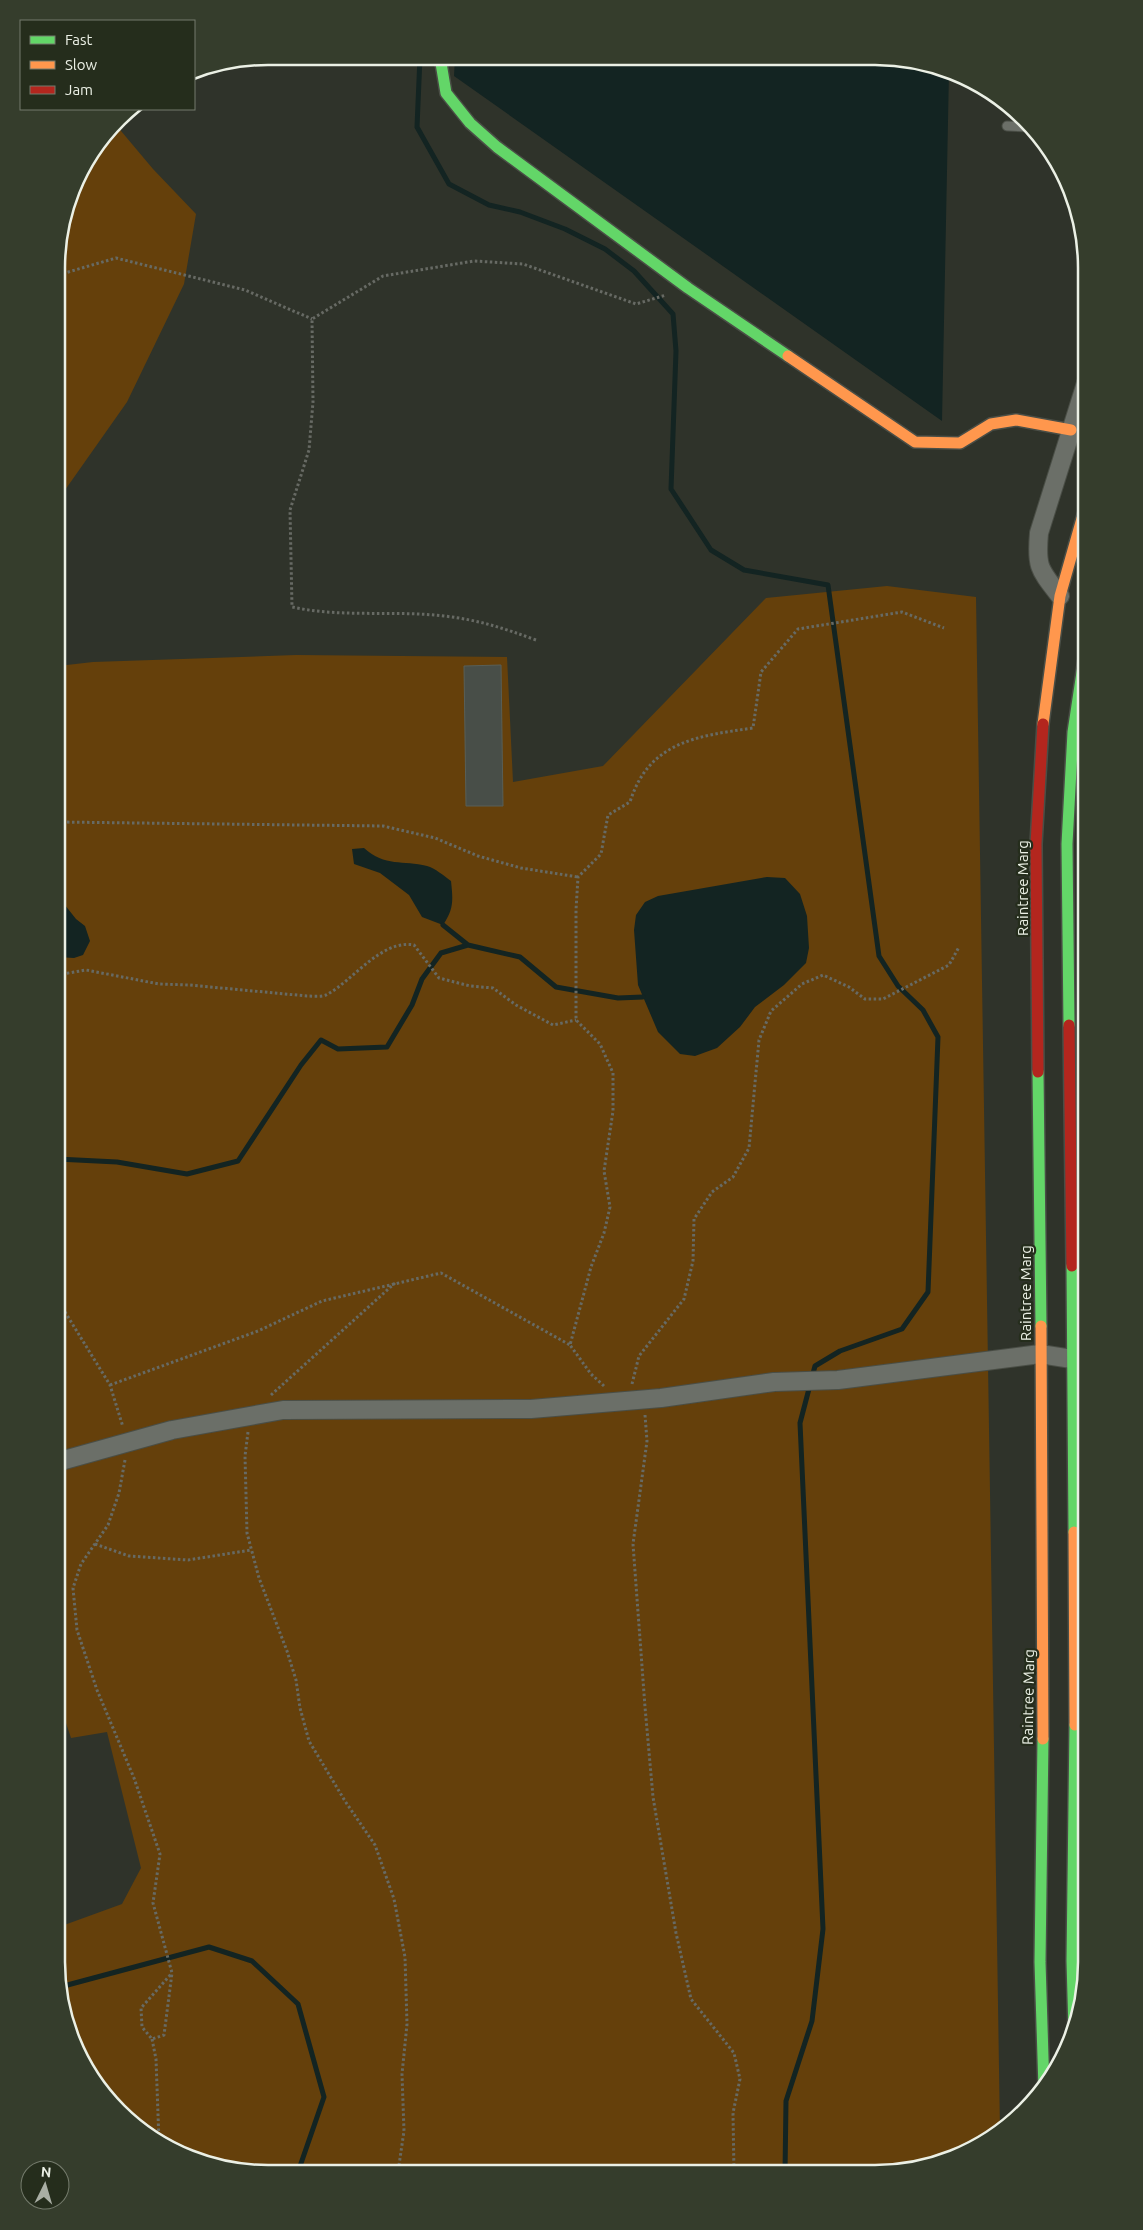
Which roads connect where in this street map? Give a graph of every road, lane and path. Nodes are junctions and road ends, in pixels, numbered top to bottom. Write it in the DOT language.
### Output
graph roads {
  1 [pos="441,65"];
  2 [pos="1007,126"];
  3 [pos="1021,127"];
  4 [pos="65,273"];
  5 [pos="688,288"];
  6 [pos="312,319"];
  7 [pos="1078,408"];
  8 [pos="1071,430"];
  9 [pos="1078,533"];
  10 [pos="1060,596"];
  11 [pos="944,628"];
  12 [pos="536,640"];
  13 [pos="1078,699"];
  14 [pos="65,822"];
  15 [pos="578,876"];
  16 [pos="959,948"];
  17 [pos="65,974"];
  18 [pos="576,1020"];
  19 [pos="395,1283"];
  20 [pos="65,1313"];
  21 [pos="570,1345"];
  22 [pos="1040,1354"];
  23 [pos="1072,1359"];
  24 [pos="110,1385"];
  25 [pos="270,1396"];
  26 [pos="644,1399"];
  27 [pos="621,1401"];
  28 [pos="249,1416"];
  29 [pos="128,1443"];
  30 [pos="65,1460"];
  31 [pos="1074,1465"];
  32 [pos="1078,1465"];
  33 [pos="95,1544"];
  34 [pos="251,1550"];
  35 [pos="1074,1562"];
  36 [pos="1078,1562"];
  37 [pos="1072,1968"];
  38 [pos="1078,1968"];
  39 [pos="172,1973"];
  40 [pos="1077,1984"];
  41 [pos="152,2039"];
  42 [pos="1044,2076"];
  43 [pos="160,2134"];
  44 [pos="399,2165"];
  45 [pos="734,2165"];
  1 -- 5 [label="main road"];
  2 -- 3 [label="lane"];
  4 -- 6 [label="path"];
  5 -- 6 [label="path"];
  5 -- 8 [label="main road"];
  6 -- 12 [label="path"];
  7 -- 8 [label="street"];
  8 -- 10 [label="street"];
  9 -- 10 [label="main road, Raintree Marg"];
  10 -- 22 [label="main road, Raintree Marg"];
  11 -- 15 [label="path"];
  13 -- 23 [label="main road"];
  14 -- 15 [label="path"];
  15 -- 18 [label="path"];
  16 -- 27 [label="path"];
  17 -- 18 [label="path"];
  18 -- 21 [label="path"];
  19 -- 21 [label="path"];
  19 -- 24 [label="path"];
  19 -- 25 [label="path"];
  20 -- 24 [label="path"];
  21 -- 27 [label="path"];
  22 -- 23 [label="street"];
  22 -- 26 [label="street"];
  22 -- 42 [label="main road, Raintree Marg"];
  23 -- 31 [label="main road"];
  24 -- 29 [label="path"];
  26 -- 27 [label="street"];
  26 -- 45 [label="path"];
  27 -- 28 [label="street"];
  28 -- 29 [label="street"];
  28 -- 34 [label="path"];
  29 -- 30 [label="street"];
  29 -- 33 [label="path"];
  31 -- 32 [label="lane"];
  31 -- 35 [label="main road"];
  33 -- 34 [label="path"];
  33 -- 39 [label="path"];
  34 -- 44 [label="path"];
  35 -- 36 [label="lane"];
  35 -- 37 [label="main road"];
  37 -- 38 [label="main road"];
  37 -- 40 [label="main road"];
  39 -- 41 [label="path"];
  39 -- 41 [label="path"];
  41 -- 43 [label="path"];
}
